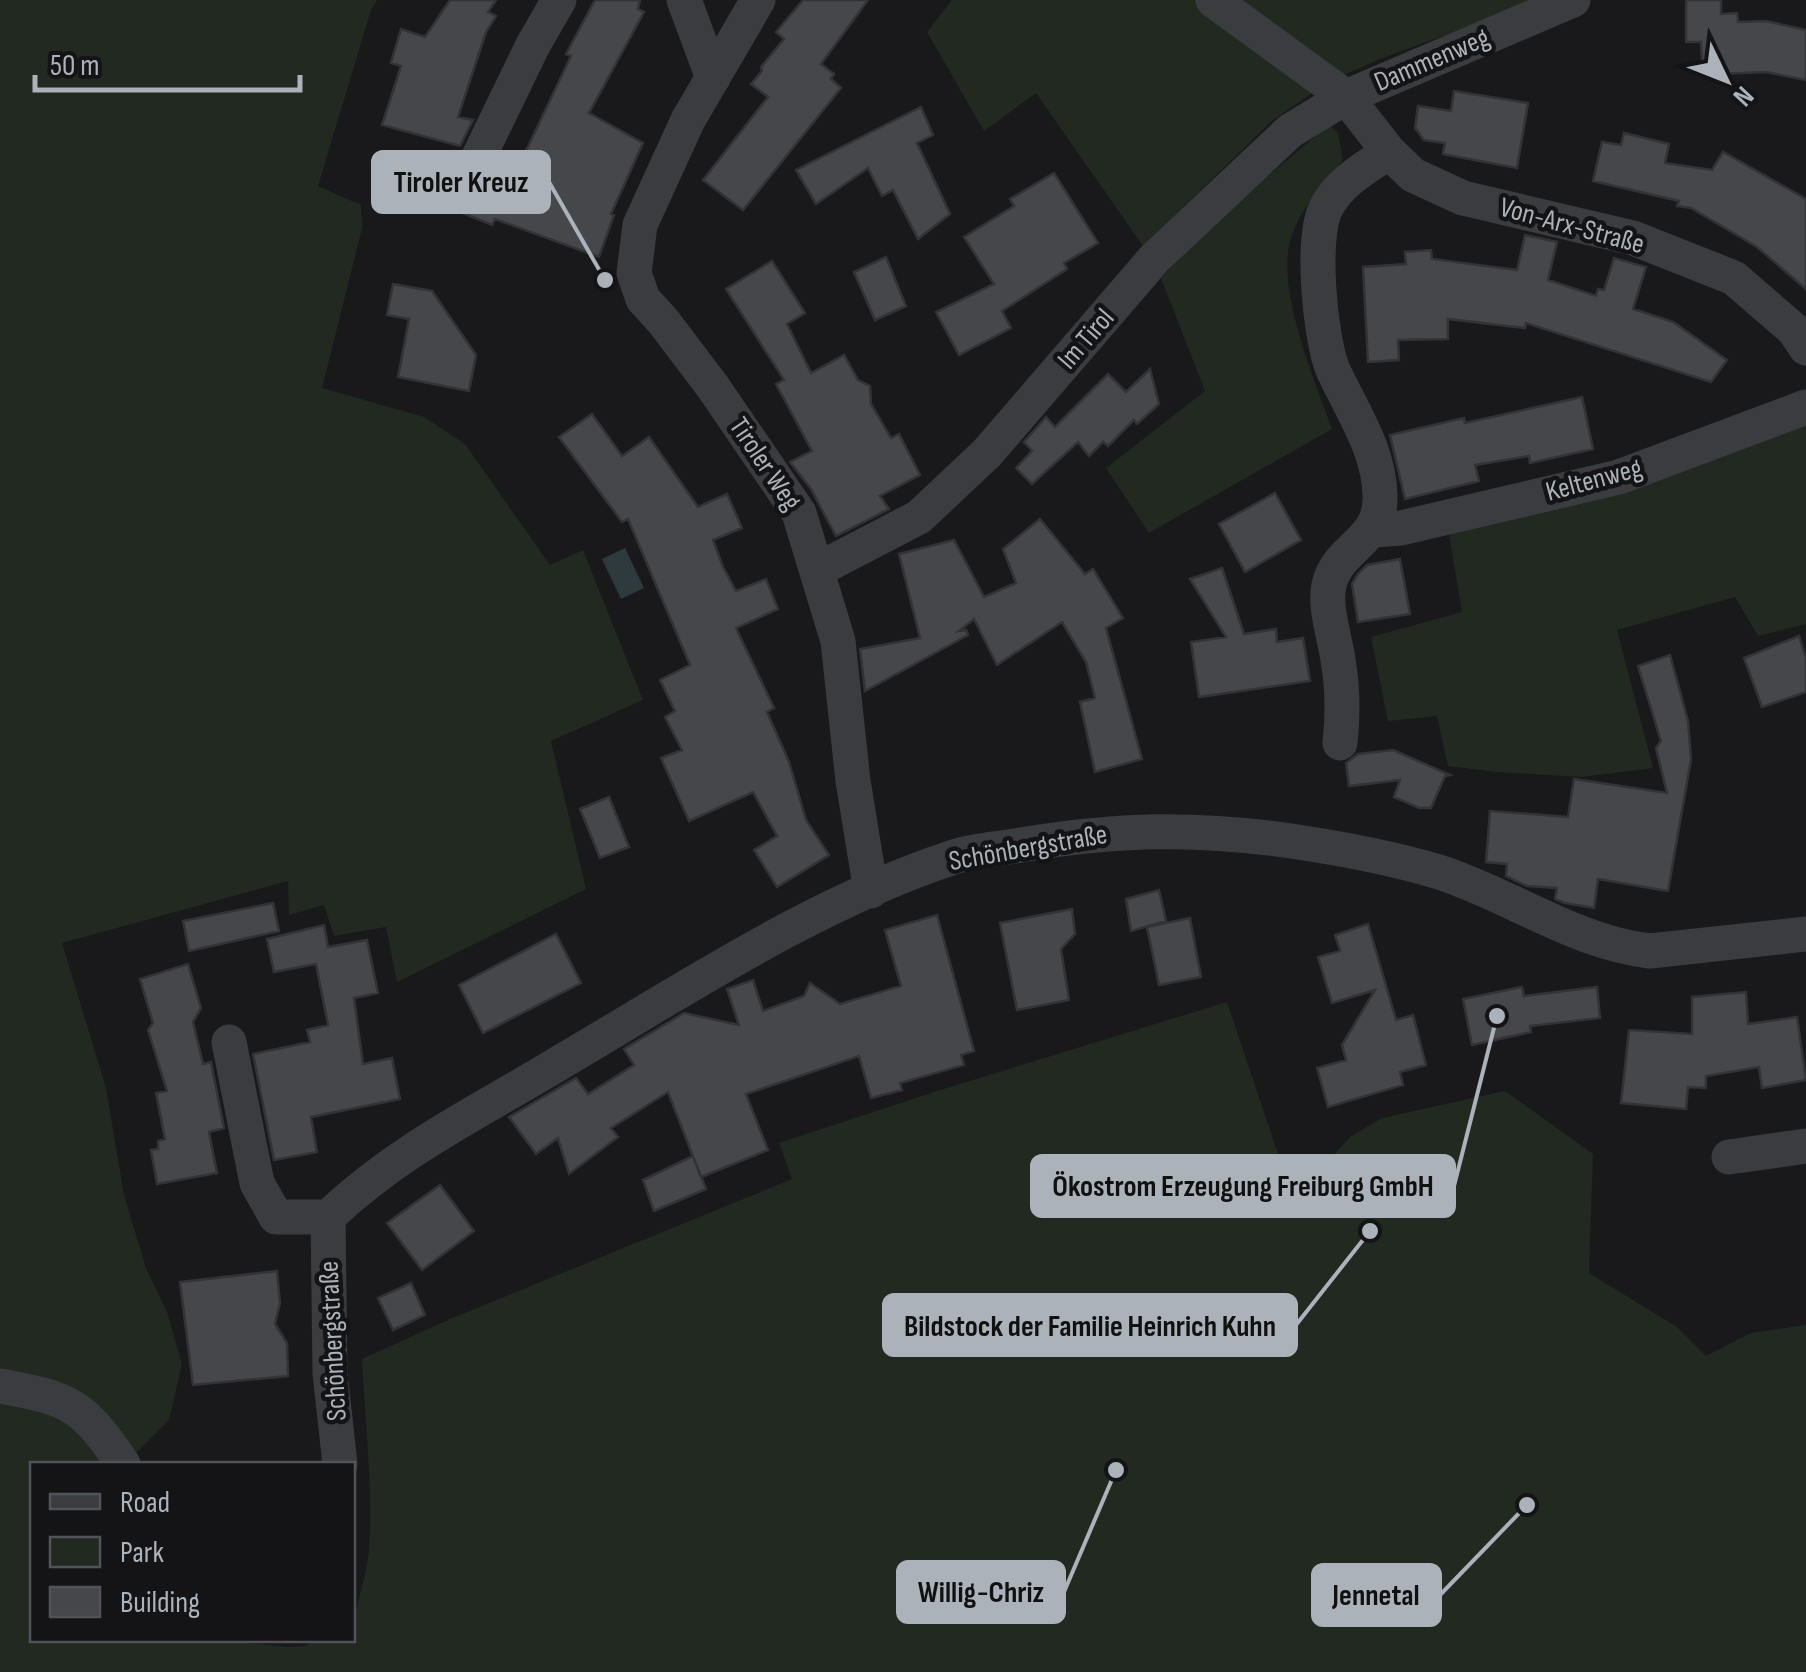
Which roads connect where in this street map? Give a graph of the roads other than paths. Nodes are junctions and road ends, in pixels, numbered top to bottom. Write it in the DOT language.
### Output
graph roads {
  1 [pos="559,0"];
  2 [pos="684,0"];
  3 [pos="758,0"];
  4 [pos="1213,0"];
  5 [pos="1572,0"];
  6 [pos="713,78"];
  7 [pos="1346,97"];
  8 [pos="1389,152"];
  9 [pos="469,176"];
  10 [pos="1806,348"];
  11 [pos="1806,406"];
  12 [pos="1374,530"];
  13 [pos="819,569"];
  14 [pos="1340,743"];
  15 [pos="870,891"];
  16 [pos="1806,934"];
  17 [pos="229,1042"];
  18 [pos="1806,1146"];
  19 [pos="1729,1157"];
  20 [pos="328,1216"];
  21 [pos="0,1386"];
  22 [pos="122,1462"];
  23 [pos="340,1462"];
  1 -- 9 [label="street"];
  2 -- 6 [label="street"];
  3 -- 6 [label="street, Tiroler Weg"];
  4 -- 7 [label="street, Von-Arx-Straße"];
  5 -- 7 [label="street, Dammenweg"];
  6 -- 13 [label="street, Tiroler Weg"];
  7 -- 8 [label="street, Von-Arx-Straße"];
  7 -- 13 [label="street, Im Tirol"];
  8 -- 10 [label="street, Von-Arx-Straße"];
  8 -- 12 [label="street"];
  11 -- 12 [label="street, Keltenweg"];
  12 -- 14 [label="street"];
  13 -- 15 [label="street, Tiroler Weg"];
  15 -- 16 [label="street, Schönbergstraße"];
  15 -- 20 [label="street, Schönbergstraße"];
  17 -- 20 [label="street"];
  18 -- 19 [label="street"];
  20 -- 23 [label="street, Schönbergstraße"];
  21 -- 22 [label="street"];
}
